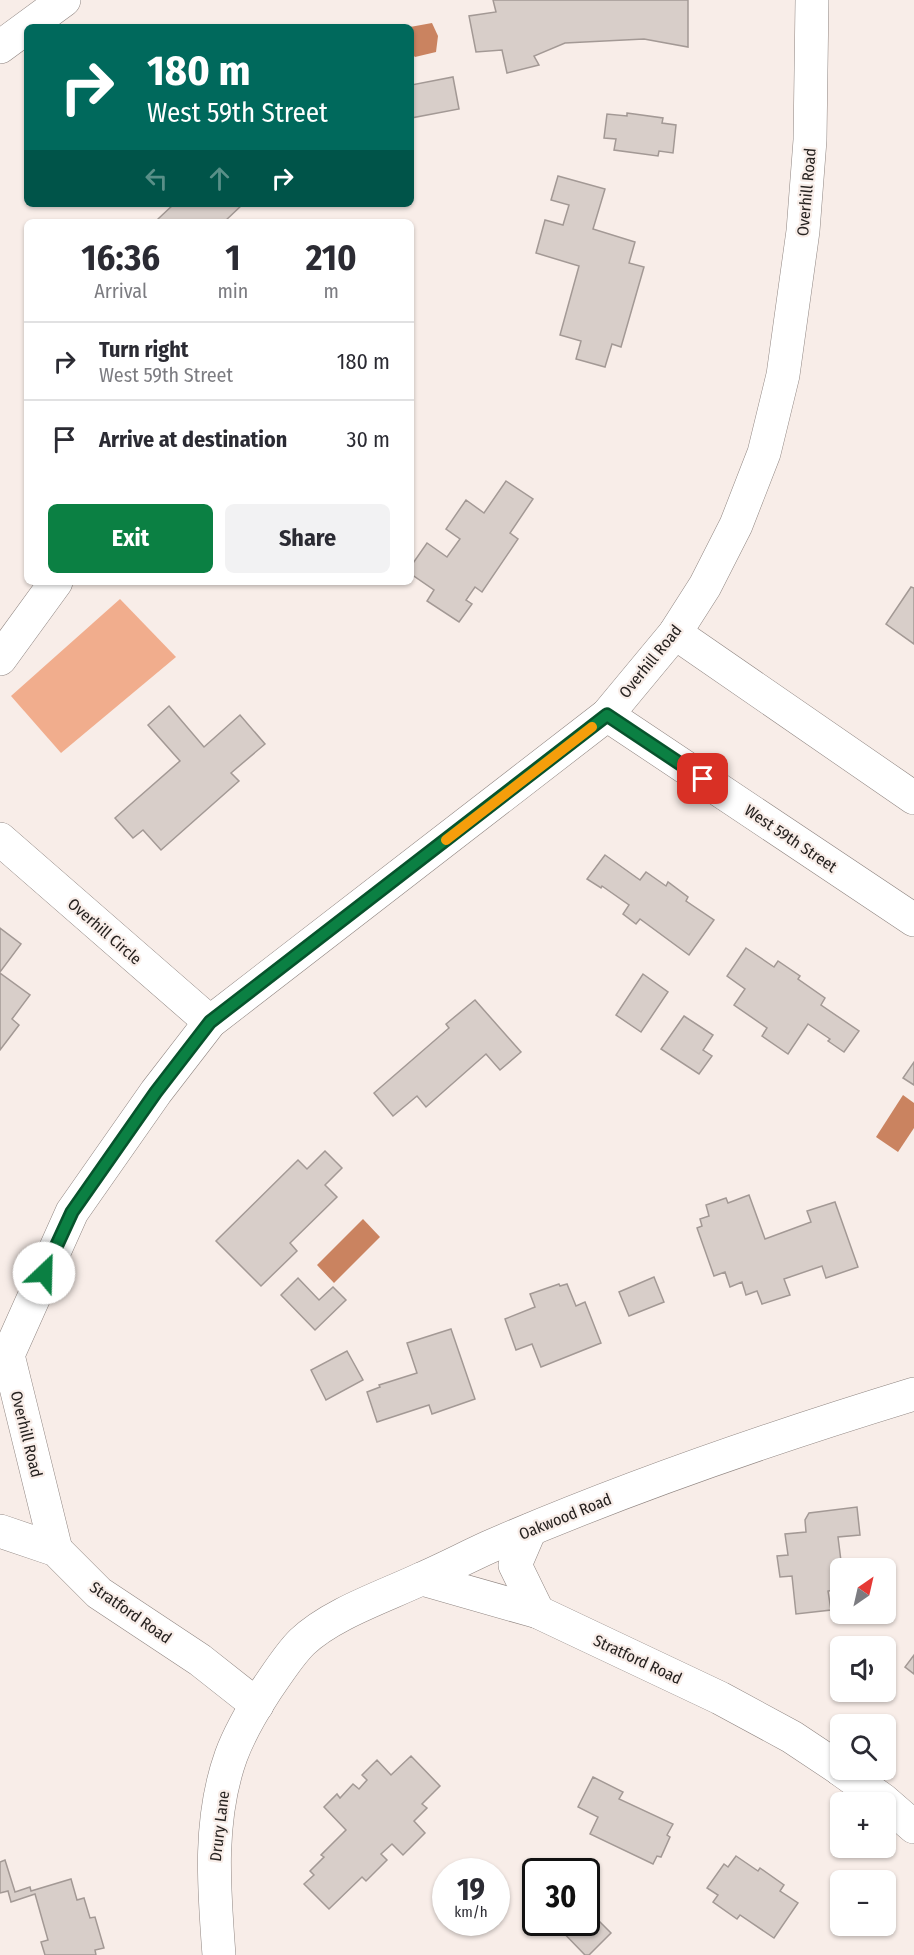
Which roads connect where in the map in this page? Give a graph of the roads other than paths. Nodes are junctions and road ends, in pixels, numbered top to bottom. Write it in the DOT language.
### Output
graph roads {
  1 [pos="64,0"];
  2 [pos="812,0"];
  3 [pos="32,24"];
  4 [pos="24,30"];
  5 [pos="0,48"];
  6 [pos="54,585"];
  7 [pos="675,633"];
  8 [pos="0,659"];
  9 [pos="607,715"];
  10 [pos="914,798"];
  11 [pos="0,839"];
  12 [pos="914,920"];
  13 [pos="210,1022"];
  14 [pos="4,1358"];
  15 [pos="914,1394"];
  16 [pos="530,1530"];
  17 [pos="0,1531"];
  18 [pos="56,1550"];
  19 [pos="422,1579"];
  20 [pos="538,1612"];
  21 [pos="257,1705"];
  22 [pos="830,1763"];
  23 [pos="855,1780"];
  24 [pos="914,1827"];
  25 [pos="219,1955"];
  1 -- 3 [label="street"];
  2 -- 7 [label="street, Overhill Road"];
  4 -- 5 [label="street"];
  6 -- 8 [label="street"];
  7 -- 9 [label="street, Overhill Road"];
  7 -- 10 [label="street"];
  9 -- 12 [label="street, West 59th Street"];
  9 -- 13 [label="street, Overhill Road"];
  11 -- 13 [label="street, Overhill Circle"];
  13 -- 14 [label="street, Overhill Road"];
  14 -- 18 [label="street, Overhill Road"];
  15 -- 16 [label="street, Oakwood Road"];
  16 -- 19 [label="street, Oakwood Road"];
  16 -- 20 [label="street"];
  17 -- 18 [label="street, Stratford Road"];
  18 -- 21 [label="street, Stratford Road"];
  19 -- 20 [label="street, Stratford Road"];
  19 -- 21 [label="street, Oakwood Road"];
  20 -- 22 [label="street, Stratford Road"];
  21 -- 25 [label="street, Drury Lane"];
  23 -- 24 [label="street, Stratford Road"];
}
